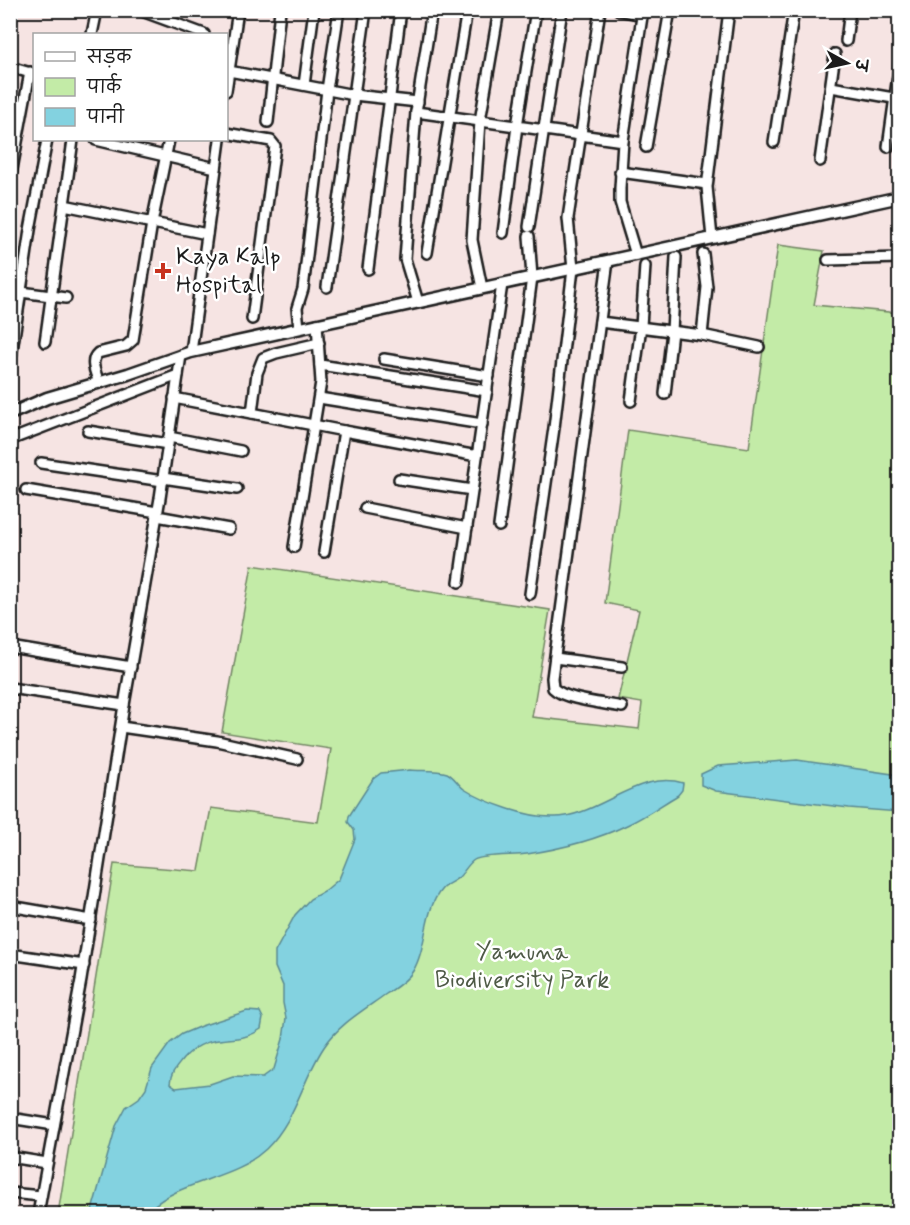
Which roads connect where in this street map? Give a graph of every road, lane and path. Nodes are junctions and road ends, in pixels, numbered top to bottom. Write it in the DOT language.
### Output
graph roads {
  1 [pos="97,10"];
  2 [pos="139,10"];
  3 [pos="238,10"];
  4 [pos="280,10"];
  5 [pos="314,10"];
  6 [pos="339,10"];
  7 [pos="366,10"];
  8 [pos="400,10"];
  9 [pos="432,10"];
  10 [pos="467,10"];
  11 [pos="499,10"];
  12 [pos="536,10"];
  13 [pos="562,10"];
  14 [pos="600,10"];
  15 [pos="619,10"];
  16 [pos="670,10"];
  17 [pos="729,10"];
  18 [pos="794,10"];
  19 [pos="850,10"];
  20 [pos="642,13"];
  21 [pos="92,33"];
  22 [pos="201,33"];
  23 [pos="846,41"];
  24 [pos="230,44"];
  25 [pos="835,54"];
  26 [pos="900,61"];
  27 [pos="10,67"];
  28 [pos="229,70"];
  29 [pos="32,73"];
  30 [pos="228,78"];
  31 [pos="271,79"];
  32 [pos="304,85"];
  33 [pos="831,87"];
  34 [pos="327,90"];
  35 [pos="354,94"];
  36 [pos="389,98"];
  37 [pos="897,99"];
  38 [pos="418,102"];
  39 [pos="416,112"];
  40 [pos="449,117"];
  41 [pos="480,121"];
  42 [pos="268,122"];
  43 [pos="517,126"];
  44 [pos="544,130"];
  45 [pos="228,133"];
  46 [pos="580,135"];
  47 [pos="47,141"];
  48 [pos="73,141"];
  49 [pos="100,141"];
  50 [pos="169,141"];
  51 [pos="220,141"];
  52 [pos="623,141"];
  53 [pos="774,142"];
  54 [pos="646,147"];
  55 [pos="888,147"];
  56 [pos="166,156"];
  57 [pos="820,160"];
  58 [pos="216,168"];
  59 [pos="620,172"];
  60 [pos="10,180"];
  61 [pos="707,188"];
  62 [pos="900,197"];
  63 [pos="63,205"];
  64 [pos="152,223"];
  65 [pos="503,232"];
  66 [pos="207,234"];
  67 [pos="712,238"];
  68 [pos="427,253"];
  69 [pos="703,254"];
  70 [pos="636,255"];
  71 [pos="676,257"];
  72 [pos="900,258"];
  73 [pos="828,260"];
  74 [pos="608,261"];
  75 [pos="645,266"];
  76 [pos="368,269"];
  77 [pos="573,269"];
  78 [pos="532,278"];
  79 [pos="502,284"];
  80 [pos="327,287"];
  81 [pos="482,288"];
  82 [pos="21,292"];
  83 [pos="51,296"];
  84 [pos="66,298"];
  85 [pos="418,303"];
  86 [pos="252,319"];
  87 [pos="600,322"];
  88 [pos="317,324"];
  89 [pos="641,326"];
  90 [pos="298,328"];
  91 [pos="672,331"];
  92 [pos="702,335"];
  93 [pos="45,342"];
  94 [pos="319,343"];
  95 [pos="759,347"];
  96 [pos="186,354"];
  97 [pos="384,359"];
  98 [pos="10,364"];
  99 [pos="320,365"];
  100 [pos="178,375"];
  101 [pos="489,376"];
  102 [pos="99,383"];
  103 [pos="486,391"];
  104 [pos="665,394"];
  105 [pos="174,398"];
  106 [pos="319,398"];
  107 [pos="631,401"];
  108 [pos="252,413"];
  109 [pos="10,414"];
  110 [pos="482,424"];
  111 [pos="316,426"];
  112 [pos="88,431"];
  113 [pos="344,431"];
  114 [pos="10,440"];
  115 [pos="168,440"];
  116 [pos="241,451"];
  117 [pos="477,456"];
  118 [pos="41,463"];
  119 [pos="399,479"];
  120 [pos="163,480"];
  121 [pos="237,489"];
  122 [pos="26,490"];
  123 [pos="472,490"];
  124 [pos="365,508"];
  125 [pos="157,514"];
  126 [pos="499,526"];
  127 [pos="229,528"];
  128 [pos="467,528"];
  129 [pos="294,547"];
  130 [pos="324,552"];
  131 [pos="459,582"];
  132 [pos="530,594"];
  133 [pos="10,646"];
  134 [pos="555,658"];
  135 [pos="131,667"];
  136 [pos="622,667"];
  137 [pos="10,688"];
  138 [pos="124,705"];
  139 [pos="622,707"];
  140 [pos="121,727"];
  141 [pos="297,759"];
  142 [pos="10,906"];
  143 [pos="90,920"];
  144 [pos="10,954"];
  145 [pos="84,965"];
  146 [pos="10,1118"];
  147 [pos="54,1125"];
  148 [pos="10,1157"];
  149 [pos="47,1163"];
  150 [pos="10,1192"];
  151 [pos="41,1196"];
  152 [pos="38,1215"];
  1 -- 21 [label="street"];
  2 -- 22 [label="street"];
  3 -- 24 [label="street"];
  4 -- 31 [label="street"];
  5 -- 32 [label="street"];
  6 -- 34 [label="street"];
  7 -- 35 [label="street"];
  8 -- 36 [label="street"];
  9 -- 38 [label="street"];
  10 -- 40 [label="street"];
  11 -- 41 [label="street"];
  12 -- 43 [label="street"];
  13 -- 44 [label="street"];
  14 -- 46 [label="street"];
  15 -- 20 [label="street"];
  16 -- 54 [label="street"];
  17 -- 61 [label="street"];
  18 -- 53 [label="street"];
  19 -- 23 [label="street"];
  20 -- 52 [label="street"];
  24 -- 28 [label="street"];
  25 -- 33 [label="street"];
  26 -- 37 [label="street"];
  27 -- 29 [label="street"];
  28 -- 30 [label="street"];
  28 -- 31 [label="street"];
  29 -- 60 [label="street"];
  31 -- 32 [label="street"];
  31 -- 42 [label="street"];
  32 -- 34 [label="street"];
  33 -- 37 [label="street"];
  33 -- 57 [label="street"];
  34 -- 35 [label="street"];
  34 -- 90 [label="street"];
  35 -- 36 [label="street"];
  35 -- 80 [label="street"];
  36 -- 38 [label="street"];
  36 -- 76 [label="street"];
  37 -- 55 [label="street"];
  38 -- 39 [label="street"];
  39 -- 40 [label="street"];
  39 -- 85 [label="street"];
  40 -- 41 [label="street"];
  40 -- 68 [label="street"];
  41 -- 43 [label="street"];
  41 -- 81 [label="street"];
  43 -- 44 [label="street"];
  43 -- 65 [label="street"];
  44 -- 46 [label="street"];
  44 -- 78 [label="street"];
  45 -- 86 [label="street"];
  46 -- 52 [label="street"];
  46 -- 77 [label="street"];
  47 -- 82 [label="street"];
  48 -- 63 [label="street"];
  49 -- 56 [label="street"];
  50 -- 56 [label="street"];
  51 -- 58 [label="street"];
  52 -- 59 [label="street"];
  56 -- 58 [label="street"];
  56 -- 64 [label="street"];
  58 -- 66 [label="street"];
  59 -- 61 [label="street"];
  59 -- 70 [label="street"];
  61 -- 67 [label="street"];
  62 -- 67 [label="street"];
  63 -- 64 [label="street"];
  63 -- 83 [label="street"];
  64 -- 66 [label="street"];
  64 -- 102 [label="street"];
  66 -- 96 [label="street"];
  67 -- 70 [label="street"];
  69 -- 92 [label="street"];
  70 -- 74 [label="street"];
  71 -- 91 [label="street"];
  72 -- 73 [label="street"];
  74 -- 77 [label="street"];
  74 -- 87 [label="street"];
  75 -- 89 [label="street"];
  77 -- 78 [label="street"];
  77 -- 132 [label="street"];
  78 -- 79 [label="street"];
  78 -- 126 [label="street"];
  79 -- 81 [label="street"];
  79 -- 101 [label="street"];
  81 -- 85 [label="street"];
  82 -- 83 [label="street"];
  82 -- 98 [label="street"];
  83 -- 84 [label="street"];
  83 -- 93 [label="street"];
  85 -- 88 [label="street"];
  87 -- 89 [label="street"];
  87 -- 134 [label="street"];
  88 -- 90 [label="street"];
  88 -- 94 [label="street"];
  89 -- 91 [label="street"];
  89 -- 107 [label="street"];
  90 -- 96 [label="street"];
  91 -- 92 [label="street"];
  91 -- 104 [label="street"];
  92 -- 95 [label="street"];
  94 -- 99 [label="street"];
  94 -- 108 [label="street"];
  96 -- 100 [label="street"];
  96 -- 102 [label="street"];
  97 -- 101 [label="street"];
  99 -- 103 [label="street"];
  99 -- 106 [label="street"];
  100 -- 105 [label="street"];
  100 -- 114 [label="street"];
  101 -- 103 [label="street"];
  102 -- 109 [label="street"];
  103 -- 110 [label="street"];
  105 -- 108 [label="street"];
  105 -- 115 [label="street"];
  106 -- 110 [label="street"];
  106 -- 111 [label="street"];
  108 -- 111 [label="street"];
  110 -- 117 [label="street"];
  111 -- 113 [label="street"];
  111 -- 129 [label="street"];
  112 -- 115 [label="street"];
  113 -- 117 [label="street"];
  113 -- 130 [label="street"];
  115 -- 116 [label="street"];
  115 -- 120 [label="street"];
  117 -- 123 [label="street"];
  118 -- 120 [label="street"];
  119 -- 123 [label="street"];
  120 -- 121 [label="street"];
  120 -- 125 [label="street"];
  122 -- 125 [label="street"];
  123 -- 128 [label="street"];
  124 -- 128 [label="street"];
  125 -- 127 [label="street"];
  125 -- 135 [label="street"];
  128 -- 131 [label="street"];
  133 -- 135 [label="street"];
  134 -- 136 [label="street"];
  134 -- 139 [label="street"];
  135 -- 138 [label="street"];
  137 -- 138 [label="street"];
  138 -- 140 [label="street"];
  140 -- 141 [label="street"];
  140 -- 143 [label="street"];
  142 -- 143 [label="street"];
  143 -- 145 [label="street"];
  144 -- 145 [label="street"];
  145 -- 147 [label="street"];
  146 -- 147 [label="street"];
  147 -- 149 [label="street"];
  148 -- 149 [label="street"];
  149 -- 151 [label="street"];
  150 -- 151 [label="street"];
  151 -- 152 [label="street"];
}
